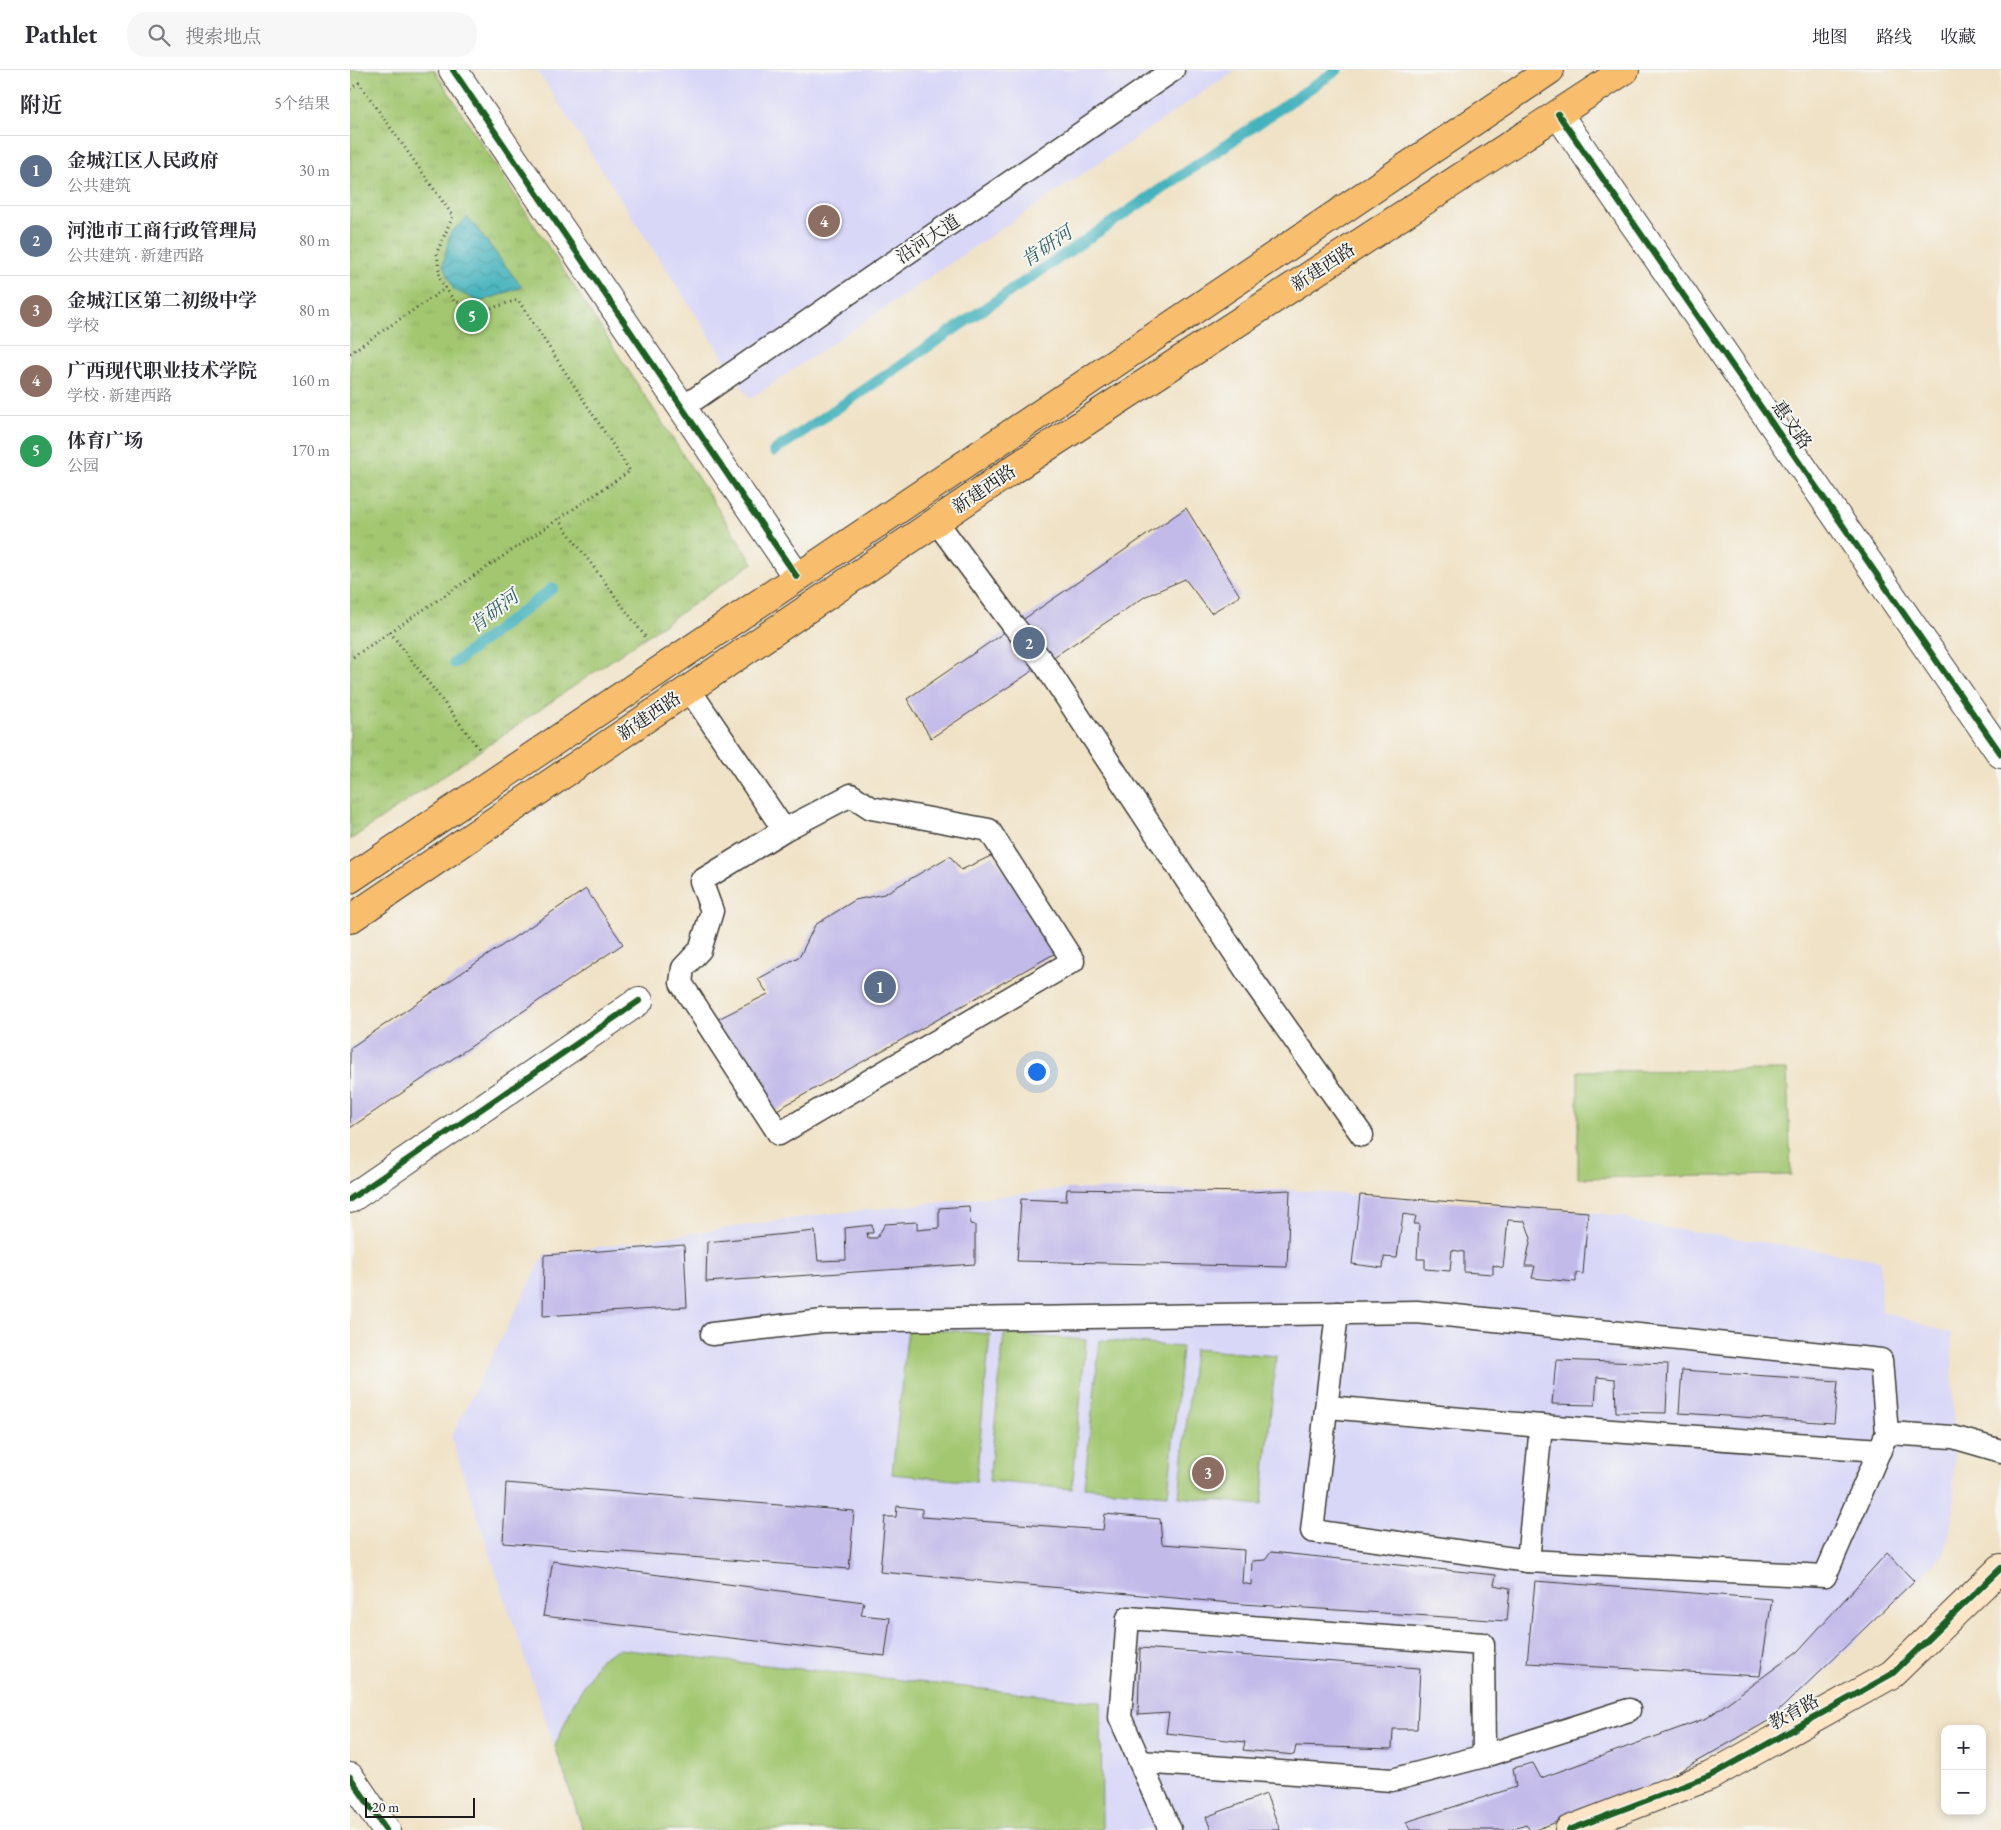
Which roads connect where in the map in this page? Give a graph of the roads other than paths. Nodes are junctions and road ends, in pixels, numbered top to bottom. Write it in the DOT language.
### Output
graph roads {
  1 [pos="453,70"];
  2 [pos="1173,70"];
  3 [pos="1550,70"];
  4 [pos="1625,70"];
  5 [pos="1558,114"];
  6 [pos="682,408"];
  7 [pos="936,521"];
  8 [pos="797,577"];
  9 [pos="689,689"];
  10 [pos="2001,754"];
  11 [pos="784,830"];
  12 [pos="350,879"];
  13 [pos="350,919"];
  14 [pos="639,1001"];
  15 [pos="1362,1135"];
  16 [pos="350,1199"];
  17 [pos="1337,1313"];
  18 [pos="712,1334"];
  19 [pos="1328,1407"];
  20 [pos="1541,1426"];
  21 [pos="1883,1442"];
  22 [pos="2001,1451"];
  23 [pos="1528,1561"];
  24 [pos="2001,1568"];
  25 [pos="1629,1710"];
  26 [pos="1484,1756"];
  27 [pos="1141,1762"];
  28 [pos="350,1777"];
  29 [pos="386,1830"];
  30 [pos="1170,1830"];
  31 [pos="1569,1830"];
  1 -- 6 [label="street"];
  2 -- 6 [label="lane, 沿河大道"];
  3 -- 8 [label="main road, 新建西路"];
  4 -- 5 [label="main road, 新建西路"];
  5 -- 7 [label="main road, 新建西路"];
  5 -- 10 [label="street, 惠文路"];
  6 -- 8 [label="street"];
  7 -- 9 [label="main road, 新建西路"];
  7 -- 15 [label="lane"];
  8 -- 12 [label="main road, 新建西路"];
  9 -- 11 [label="lane"];
  9 -- 13 [label="main road, 新建西路"];
  11 -- 11 [label="lane"];
  14 -- 16 [label="street"];
  17 -- 18 [label="lane"];
  17 -- 19 [label="lane"];
  17 -- 21 [label="lane"];
  19 -- 20 [label="lane"];
  19 -- 23 [label="lane"];
  20 -- 21 [label="lane"];
  20 -- 23 [label="lane"];
  21 -- 22 [label="lane"];
  21 -- 23 [label="lane"];
  24 -- 31 [label="street, 教育路"];
  25 -- 26 [label="lane"];
  26 -- 27 [label="lane"];
  26 -- 27 [label="lane"];
  27 -- 30 [label="lane"];
  28 -- 29 [label="street"];
}
